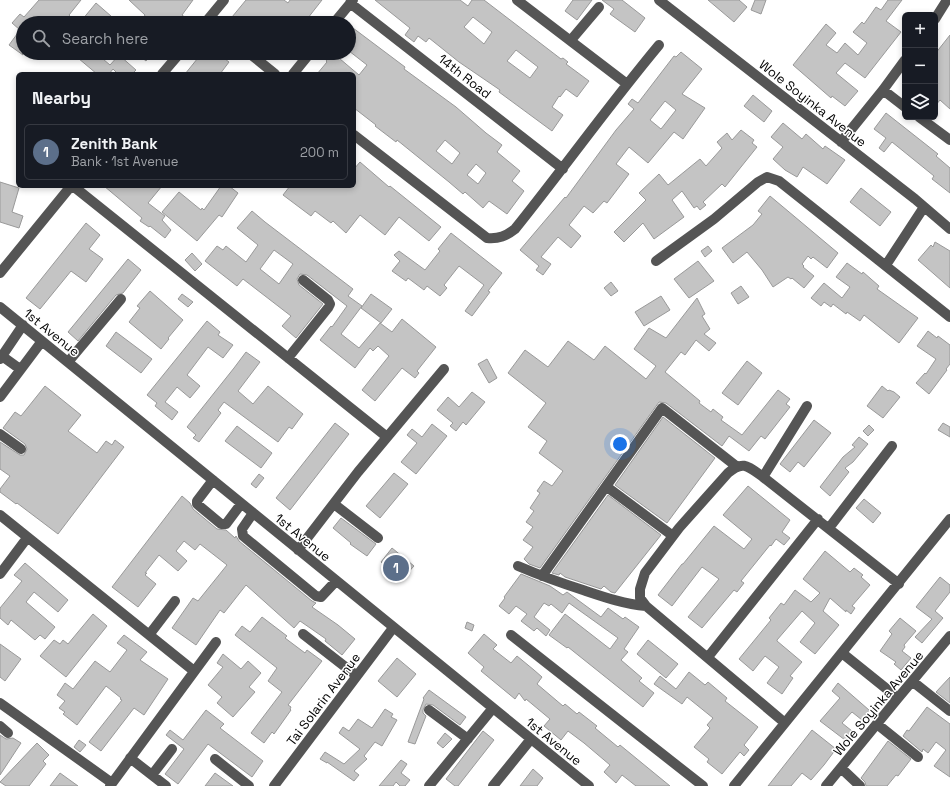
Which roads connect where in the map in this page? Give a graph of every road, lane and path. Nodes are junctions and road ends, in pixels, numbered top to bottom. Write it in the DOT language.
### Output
graph roads {
  1 [pos="224,0"];
  2 [pos="518,0"];
  3 [pos="659,0"];
  4 [pos="947,0"];
  5 [pos="352,2"];
  6 [pos="599,7"];
  7 [pos="938,15"];
  8 [pos="212,16"];
  9 [pos="340,16"];
  10 [pos="571,40"];
  11 [pos="659,45"];
  12 [pos="174,60"];
  13 [pos="258,60"];
  14 [pos="304,60"];
  15 [pos="902,64"];
  16 [pos="164,72"];
  17 [pos="273,72"];
  18 [pos="295,72"];
  19 [pos="627,84"];
  20 [pos="883,90"];
  21 [pos="902,105"];
  22 [pos="923,120"];
  23 [pos="356,137"];
  24 [pos="950,140"];
  25 [pos="841,142"];
  26 [pos="563,169"];
  27 [pos="70,188"];
  28 [pos="75,188"];
  29 [pos="924,207"];
  30 [pos="950,229"];
  31 [pos="656,261"];
  32 [pos="886,265"];
  33 [pos="0,273"];
  34 [pos="303,280"];
  35 [pos="121,299"];
  36 [pos="0,307"];
  37 [pos="950,317"];
  38 [pos="23,325"];
  39 [pos="42,341"];
  40 [pos="1,358"];
  41 [pos="288,358"];
  42 [pos="68,362"];
  43 [pos="20,369"];
  44 [pos="444,369"];
  45 [pos="0,397"];
  46 [pos="806,406"];
  47 [pos="0,434"];
  48 [pos="387,437"];
  49 [pos="892,446"];
  50 [pos="21,449"];
  51 [pos="736,466"];
  52 [pos="763,477"];
  53 [pos="213,480"];
  54 [pos="606,487"];
  55 [pos="242,504"];
  56 [pos="334,504"];
  57 [pos="253,513"];
  58 [pos="0,515"];
  59 [pos="818,519"];
  60 [pos="950,519"];
  61 [pos="829,528"];
  62 [pos="673,536"];
  63 [pos="26,538"];
  64 [pos="378,538"];
  65 [pos="298,550"];
  66 [pos="518,566"];
  67 [pos="0,574"];
  68 [pos="542,576"];
  69 [pos="336,581"];
  70 [pos="899,584"];
  71 [pos="175,601"];
  72 [pos="646,606"];
  73 [pos="393,628"];
  74 [pos="303,634"];
  75 [pos="510,635"];
  76 [pos="149,636"];
  77 [pos="950,636"];
  78 [pos="216,642"];
  79 [pos="842,653"];
  80 [pos="708,657"];
  81 [pos="194,671"];
  82 [pos="357,676"];
  83 [pos="912,680"];
  84 [pos="898,698"];
  85 [pos="2,708"];
  86 [pos="493,708"];
  87 [pos="429,710"];
  88 [pos="950,711"];
  89 [pos="785,723"];
  90 [pos="877,724"];
  91 [pos="468,739"];
  92 [pos="531,739"];
  93 [pos="172,749"];
  94 [pos="918,757"];
  95 [pos="130,758"];
  96 [pos="215,759"];
  97 [pos="841,768"];
  98 [pos="152,775"];
  99 [pos="111,785"];
  100 [pos="166,786"];
  101 [pos="250,786"];
  102 [pos="274,786"];
  103 [pos="429,786"];
  104 [pos="493,786"];
  105 [pos="589,786"];
  106 [pos="704,786"];
  107 [pos="734,786"];
  108 [pos="826,786"];
  109 [pos="860,786"];
  1 -- 8 [label="street"];
  2 -- 10 [label="street"];
  3 -- 25 [label="street, Wole Soyinka Avenue"];
  4 -- 7 [label="street"];
  5 -- 9 [label="street"];
  5 -- 26 [label="street, 14th Road"];
  6 -- 10 [label="street"];
  10 -- 19 [label="street"];
  11 -- 19 [label="street"];
  12 -- 16 [label="street"];
  13 -- 17 [label="street"];
  14 -- 18 [label="street"];
  15 -- 20 [label="street"];
  19 -- 26 [label="street"];
  20 -- 21 [label="street"];
  20 -- 25 [label="street"];
  22 -- 24 [label="street"];
  23 -- 26 [label="street"];
  25 -- 29 [label="street, Wole Soyinka Avenue"];
  27 -- 33 [label="street"];
  28 -- 41 [label="street"];
  29 -- 30 [label="street, Wole Soyinka Avenue"];
  29 -- 32 [label="street"];
  31 -- 32 [label="street"];
  32 -- 37 [label="street"];
  34 -- 41 [label="street"];
  35 -- 42 [label="street"];
  36 -- 38 [label="street, 1st Avenue"];
  38 -- 39 [label="street, 1st Avenue"];
  38 -- 40 [label="street"];
  39 -- 42 [label="street, 1st Avenue"];
  39 -- 43 [label="street"];
  40 -- 43 [label="street"];
  41 -- 48 [label="street"];
  42 -- 53 [label="street, 1st Avenue"];
  43 -- 45 [label="street"];
  44 -- 48 [label="street"];
  46 -- 52 [label="street"];
  47 -- 50 [label="street"];
  48 -- 56 [label="street"];
  49 -- 61 [label="street"];
  51 -- 52 [label="street"];
  51 -- 54 [label="street"];
  51 -- 62 [label="street"];
  52 -- 59 [label="street"];
  53 -- 55 [label="street, 1st Avenue"];
  53 -- 55 [label="street"];
  54 -- 62 [label="street"];
  54 -- 68 [label="street"];
  55 -- 57 [label="street, 1st Avenue"];
  56 -- 64 [label="street"];
  56 -- 65 [label="street"];
  57 -- 65 [label="street, 1st Avenue"];
  57 -- 69 [label="street"];
  58 -- 63 [label="street"];
  59 -- 61 [label="street"];
  59 -- 80 [label="street"];
  60 -- 70 [label="street"];
  61 -- 70 [label="street"];
  62 -- 72 [label="street"];
  63 -- 67 [label="street"];
  63 -- 76 [label="street"];
  65 -- 69 [label="street, 1st Avenue"];
  66 -- 68 [label="street"];
  68 -- 72 [label="street"];
  69 -- 73 [label="street, 1st Avenue"];
  70 -- 79 [label="street"];
  71 -- 76 [label="street"];
  72 -- 80 [label="street"];
  73 -- 82 [label="street, Tai Solarin Avenue"];
  73 -- 86 [label="street, 1st Avenue"];
  74 -- 82 [label="street"];
  75 -- 106 [label="street"];
  76 -- 81 [label="street"];
  77 -- 83 [label="street, Wole Soyinka Avenue"];
  78 -- 81 [label="street"];
  79 -- 84 [label="street"];
  79 -- 89 [label="street"];
  80 -- 89 [label="street"];
  81 -- 95 [label="street"];
  82 -- 102 [label="street, Tai Solarin Avenue"];
  83 -- 84 [label="street, Wole Soyinka Avenue"];
  83 -- 88 [label="street"];
  84 -- 90 [label="street, Wole Soyinka Avenue"];
  85 -- 99 [label="street"];
  86 -- 91 [label="street"];
  86 -- 92 [label="street, 1st Avenue"];
  87 -- 91 [label="street"];
  89 -- 107 [label="street"];
  90 -- 94 [label="street"];
  90 -- 97 [label="street, Wole Soyinka Avenue"];
  91 -- 103 [label="street"];
  92 -- 104 [label="street"];
  92 -- 105 [label="street, 1st Avenue"];
  93 -- 98 [label="street"];
  95 -- 98 [label="street"];
  95 -- 99 [label="street"];
  96 -- 101 [label="street"];
  97 -- 108 [label="street, Wole Soyinka Avenue"];
  97 -- 109 [label="street"];
  98 -- 100 [label="street"];
}
